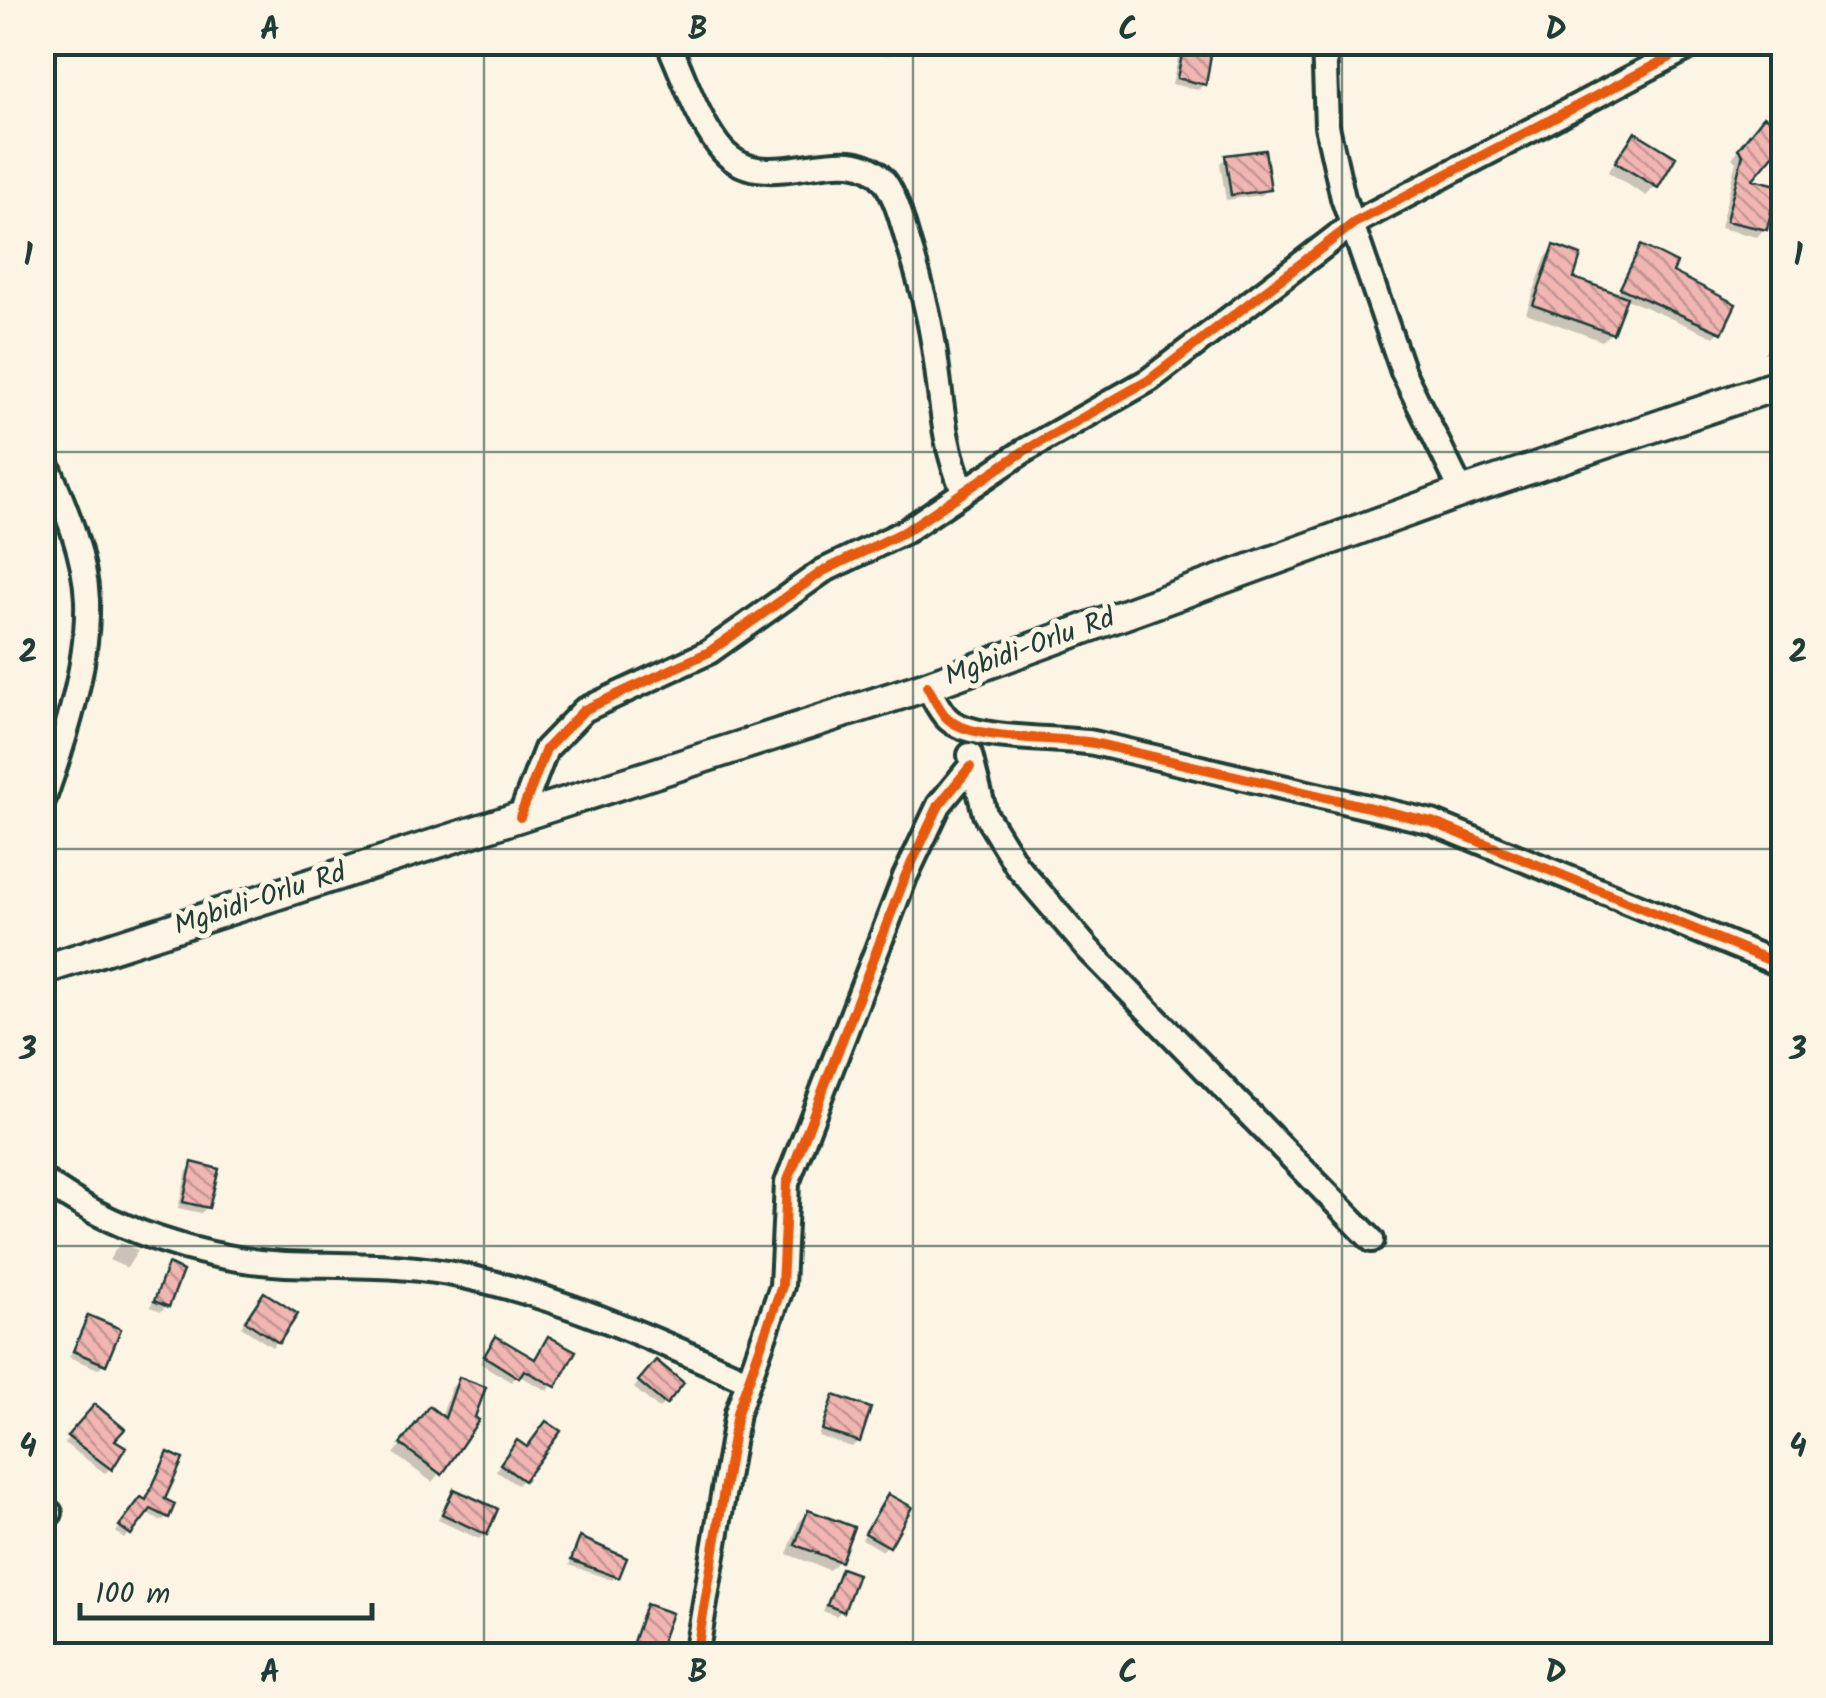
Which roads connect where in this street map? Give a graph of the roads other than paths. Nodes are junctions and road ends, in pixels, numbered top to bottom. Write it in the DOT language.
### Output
graph roads {
  1 [pos="668,42"];
  2 [pos="1324,42"];
  3 [pos="1699,42"];
  4 [pos="1354,222"];
  5 [pos="1784,383"];
  6 [pos="42,452"];
  7 [pos="963,490"];
  8 [pos="1462,492"];
  9 [pos="928,686"];
  10 [pos="976,733"];
  11 [pos="970,766"];
  12 [pos="42,804"];
  13 [pos="520,817"];
  14 [pos="1784,966"];
  15 [pos="42,970"];
  16 [pos="42,1180"];
  17 [pos="1372,1240"];
  18 [pos="747,1380"];
  19 [pos="696,1656"];
  1 -- 7 [label="street"];
  2 -- 4 [label="street"];
  3 -- 4 [label="street"];
  4 -- 7 [label="street"];
  4 -- 8 [label="street"];
  5 -- 8 [label="main road, Mgbidi-Orlu Rd"];
  6 -- 12 [label="street"];
  7 -- 13 [label="street"];
  8 -- 9 [label="main road, Mgbidi-Orlu Rd"];
  9 -- 10 [label="street"];
  9 -- 13 [label="main road, Mgbidi-Orlu Rd"];
  10 -- 11 [label="street"];
  10 -- 14 [label="street"];
  11 -- 17 [label="street"];
  11 -- 18 [label="street"];
  13 -- 15 [label="main road, Mgbidi-Orlu Rd"];
  16 -- 18 [label="street"];
  18 -- 19 [label="street"];
}
